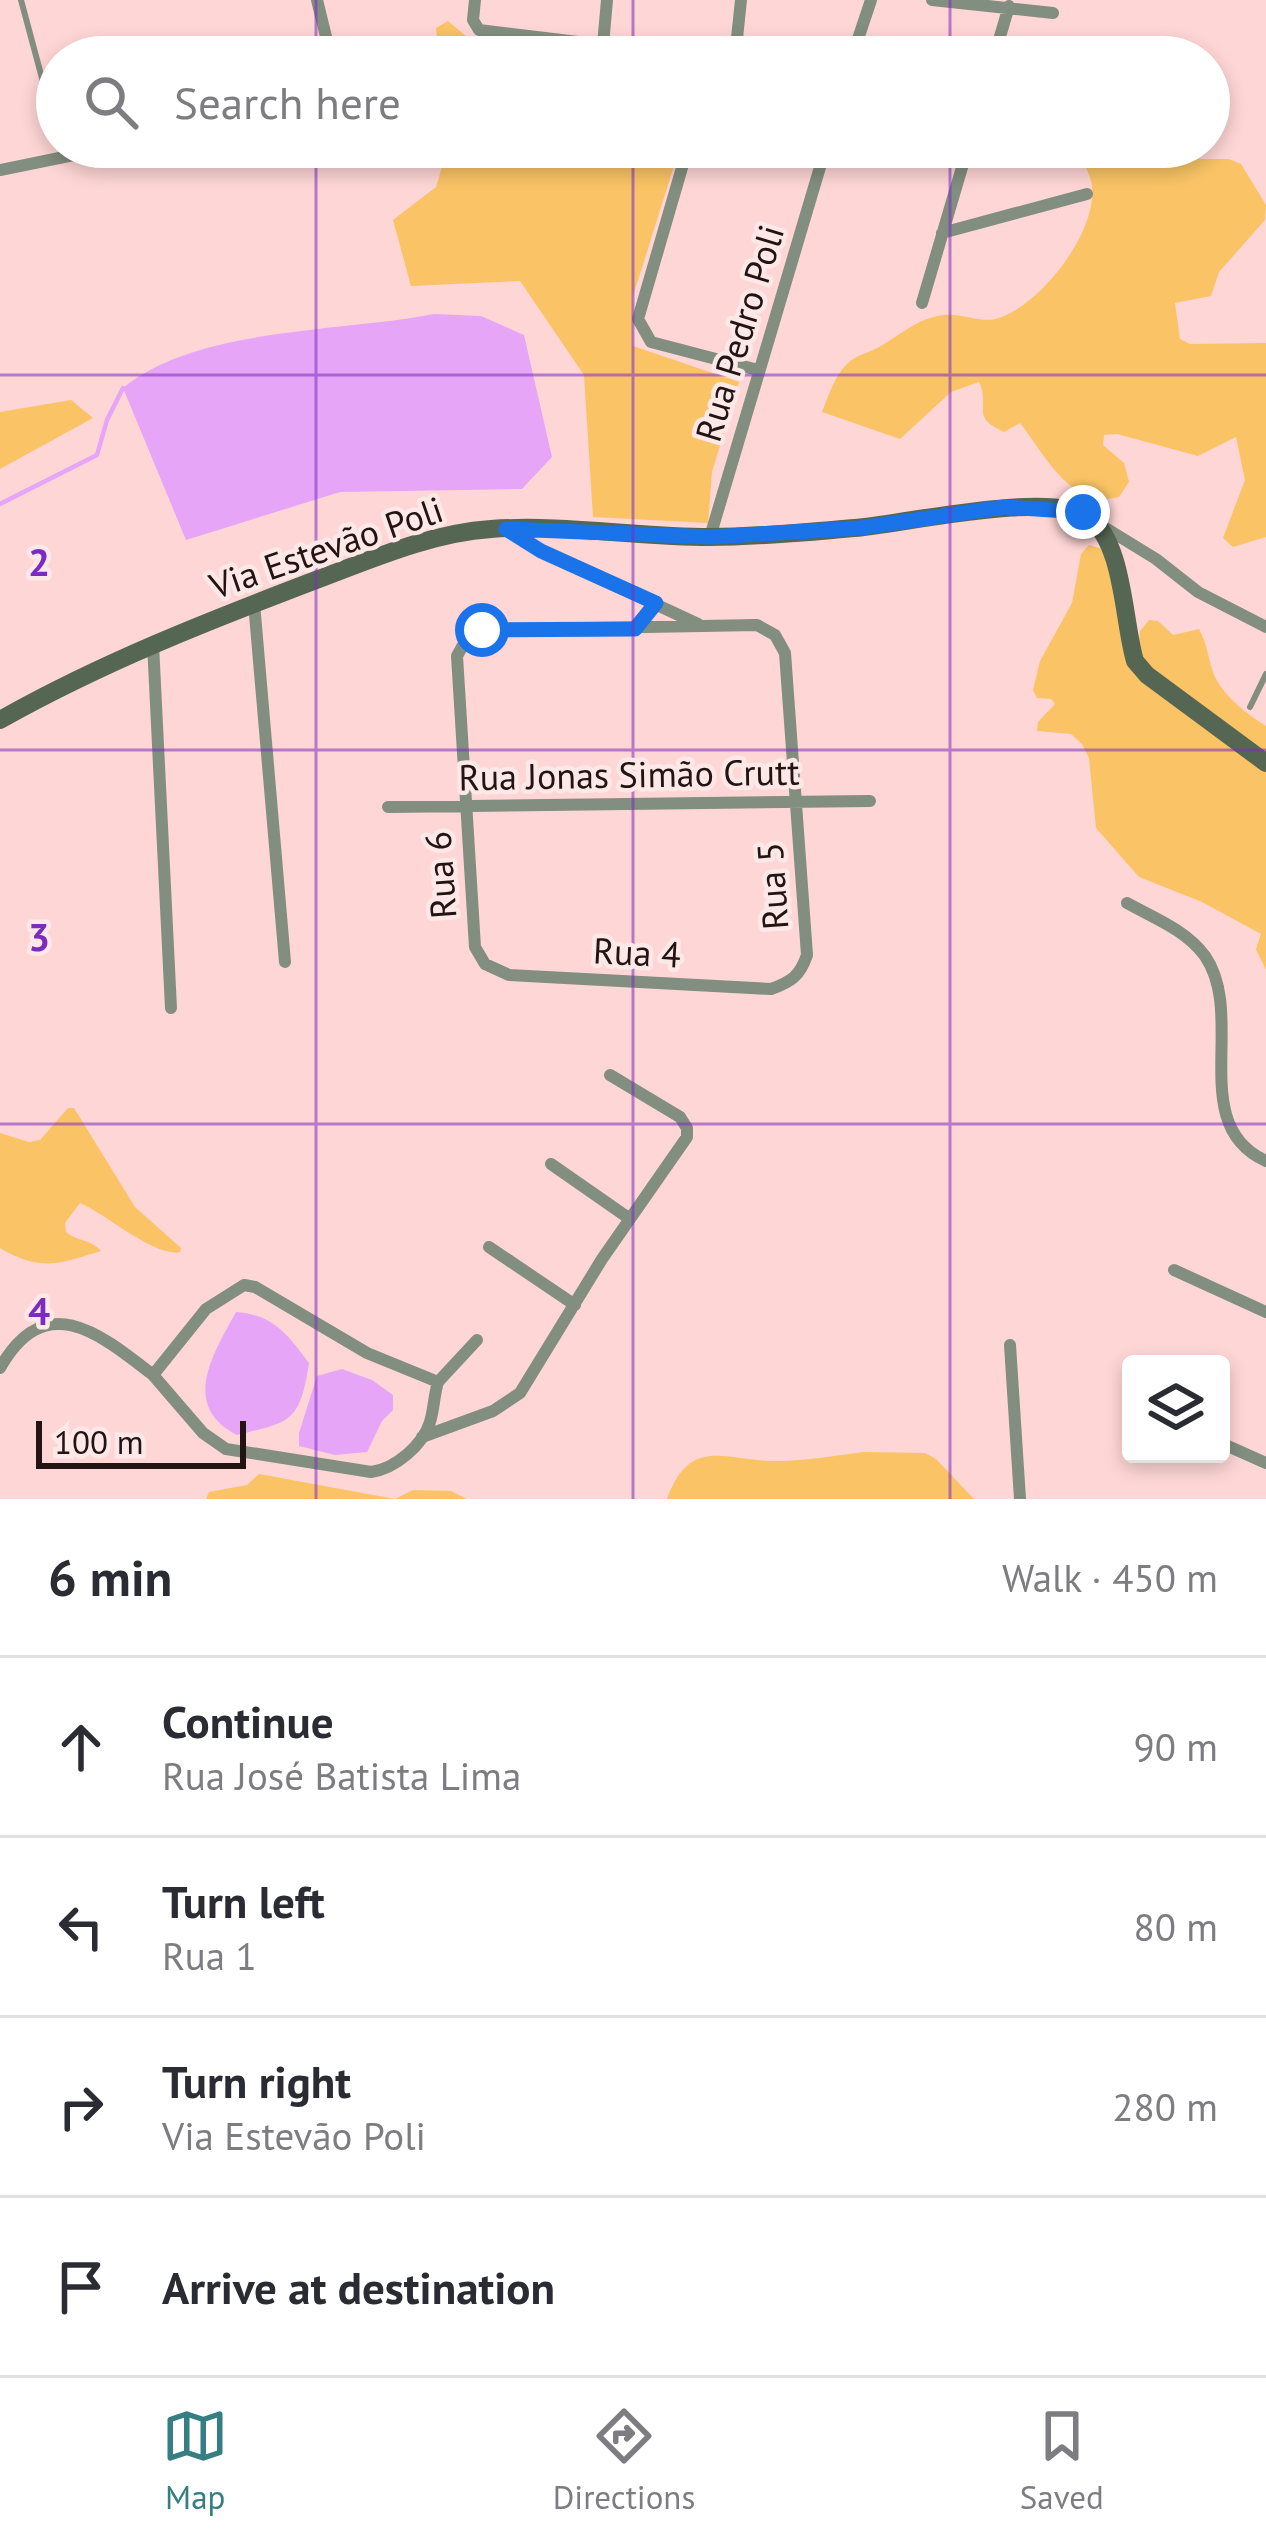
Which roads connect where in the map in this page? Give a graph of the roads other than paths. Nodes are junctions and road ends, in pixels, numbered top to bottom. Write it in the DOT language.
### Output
graph roads {
  1 [pos="21,0"];
  2 [pos="317,0"];
  3 [pos="475,0"];
  4 [pos="607,0"];
  5 [pos="740,0"];
  6 [pos="871,0"];
  7 [pos="932,0"];
  8 [pos="1009,6"];
  9 [pos="1053,13"];
  10 [pos="326,36"];
  11 [pos="529,36"];
  12 [pos="604,36"];
  13 [pos="737,36"];
  14 [pos="859,36"];
  15 [pos="1000,36"];
  16 [pos="36,56"];
  17 [pos="36,162"];
  18 [pos="682,168"];
  19 [pos="820,168"];
  20 [pos="962,168"];
  21 [pos="0,170"];
  22 [pos="1088,194"];
  23 [pos="942,233"];
  24 [pos="922,303"];
  25 [pos="758,370"];
  26 [pos="1095,522"];
  27 [pos="506,529"];
  28 [pos="710,537"];
  29 [pos="254,603"];
  30 [pos="656,603"];
  31 [pos="703,626"];
  32 [pos="1266,627"];
  33 [pos="635,629"];
  34 [pos="153,644"];
  35 [pos="1266,674"];
  36 [pos="1250,706"];
  37 [pos="0,720"];
  38 [pos="1266,763"];
  39 [pos="796,801"];
  40 [pos="870,801"];
  41 [pos="466,806"];
  42 [pos="388,807"];
  43 [pos="1127,904"];
  44 [pos="285,962"];
  45 [pos="485,964"];
  46 [pos="788,984"];
  47 [pos="171,1008"];
  48 [pos="610,1075"];
  49 [pos="1266,1161"];
  50 [pos="551,1164"];
  51 [pos="629,1219"];
  52 [pos="489,1246"];
  53 [pos="1174,1270"];
  54 [pos="575,1305"];
  55 [pos="1266,1312"];
  56 [pos="477,1340"];
  57 [pos="1010,1345"];
  58 [pos="0,1368"];
  59 [pos="153,1375"];
  60 [pos="438,1382"];
  61 [pos="434,1425"];
  62 [pos="1230,1447"];
  63 [pos="1266,1463"];
  64 [pos="1020,1499"];
  1 -- 16 [label="lane"];
  2 -- 10 [label="street"];
  3 -- 11 [label="street"];
  4 -- 12 [label="street"];
  5 -- 13 [label="street"];
  6 -- 14 [label="street"];
  7 -- 8 [label="street"];
  8 -- 9 [label="street"];
  8 -- 15 [label="street"];
  17 -- 21 [label="street"];
  18 -- 25 [label="street"];
  19 -- 25 [label="street, Rua Pedro Poli"];
  20 -- 23 [label="street"];
  22 -- 23 [label="street"];
  23 -- 24 [label="street"];
  25 -- 28 [label="street, Rua Pedro Poli"];
  26 -- 28 [label="main road, Via Estevão Poli"];
  26 -- 32 [label="street"];
  26 -- 38 [label="main road"];
  27 -- 28 [label="main road, Via Estevão Poli"];
  27 -- 29 [label="main road, Via Estevão Poli"];
  27 -- 30 [label="street"];
  29 -- 34 [label="main road, Via Estevão Poli"];
  29 -- 44 [label="street"];
  30 -- 31 [label="street"];
  30 -- 33 [label="street"];
  31 -- 33 [label="street"];
  31 -- 39 [label="street, Rua 5"];
  33 -- 41 [label="street, Rua 6"];
  34 -- 37 [label="main road, Via Estevão Poli"];
  34 -- 47 [label="street"];
  35 -- 36 [label="lane"];
  39 -- 40 [label="street, Rua Jonas Simão Crutt"];
  39 -- 41 [label="street, Rua Jonas Simão Crutt"];
  39 -- 46 [label="street, Rua 5"];
  41 -- 42 [label="street, Rua Jonas Simão Crutt"];
  41 -- 45 [label="street, Rua 6"];
  43 -- 49 [label="street"];
  45 -- 46 [label="street, Rua 4"];
  48 -- 51 [label="street"];
  50 -- 51 [label="street"];
  51 -- 54 [label="street"];
  52 -- 54 [label="street"];
  53 -- 55 [label="street"];
  54 -- 61 [label="street"];
  56 -- 60 [label="street"];
  57 -- 64 [label="street"];
  58 -- 59 [label="street"];
  59 -- 60 [label="street"];
  59 -- 61 [label="street"];
  60 -- 61 [label="street"];
  62 -- 63 [label="street"];
}
